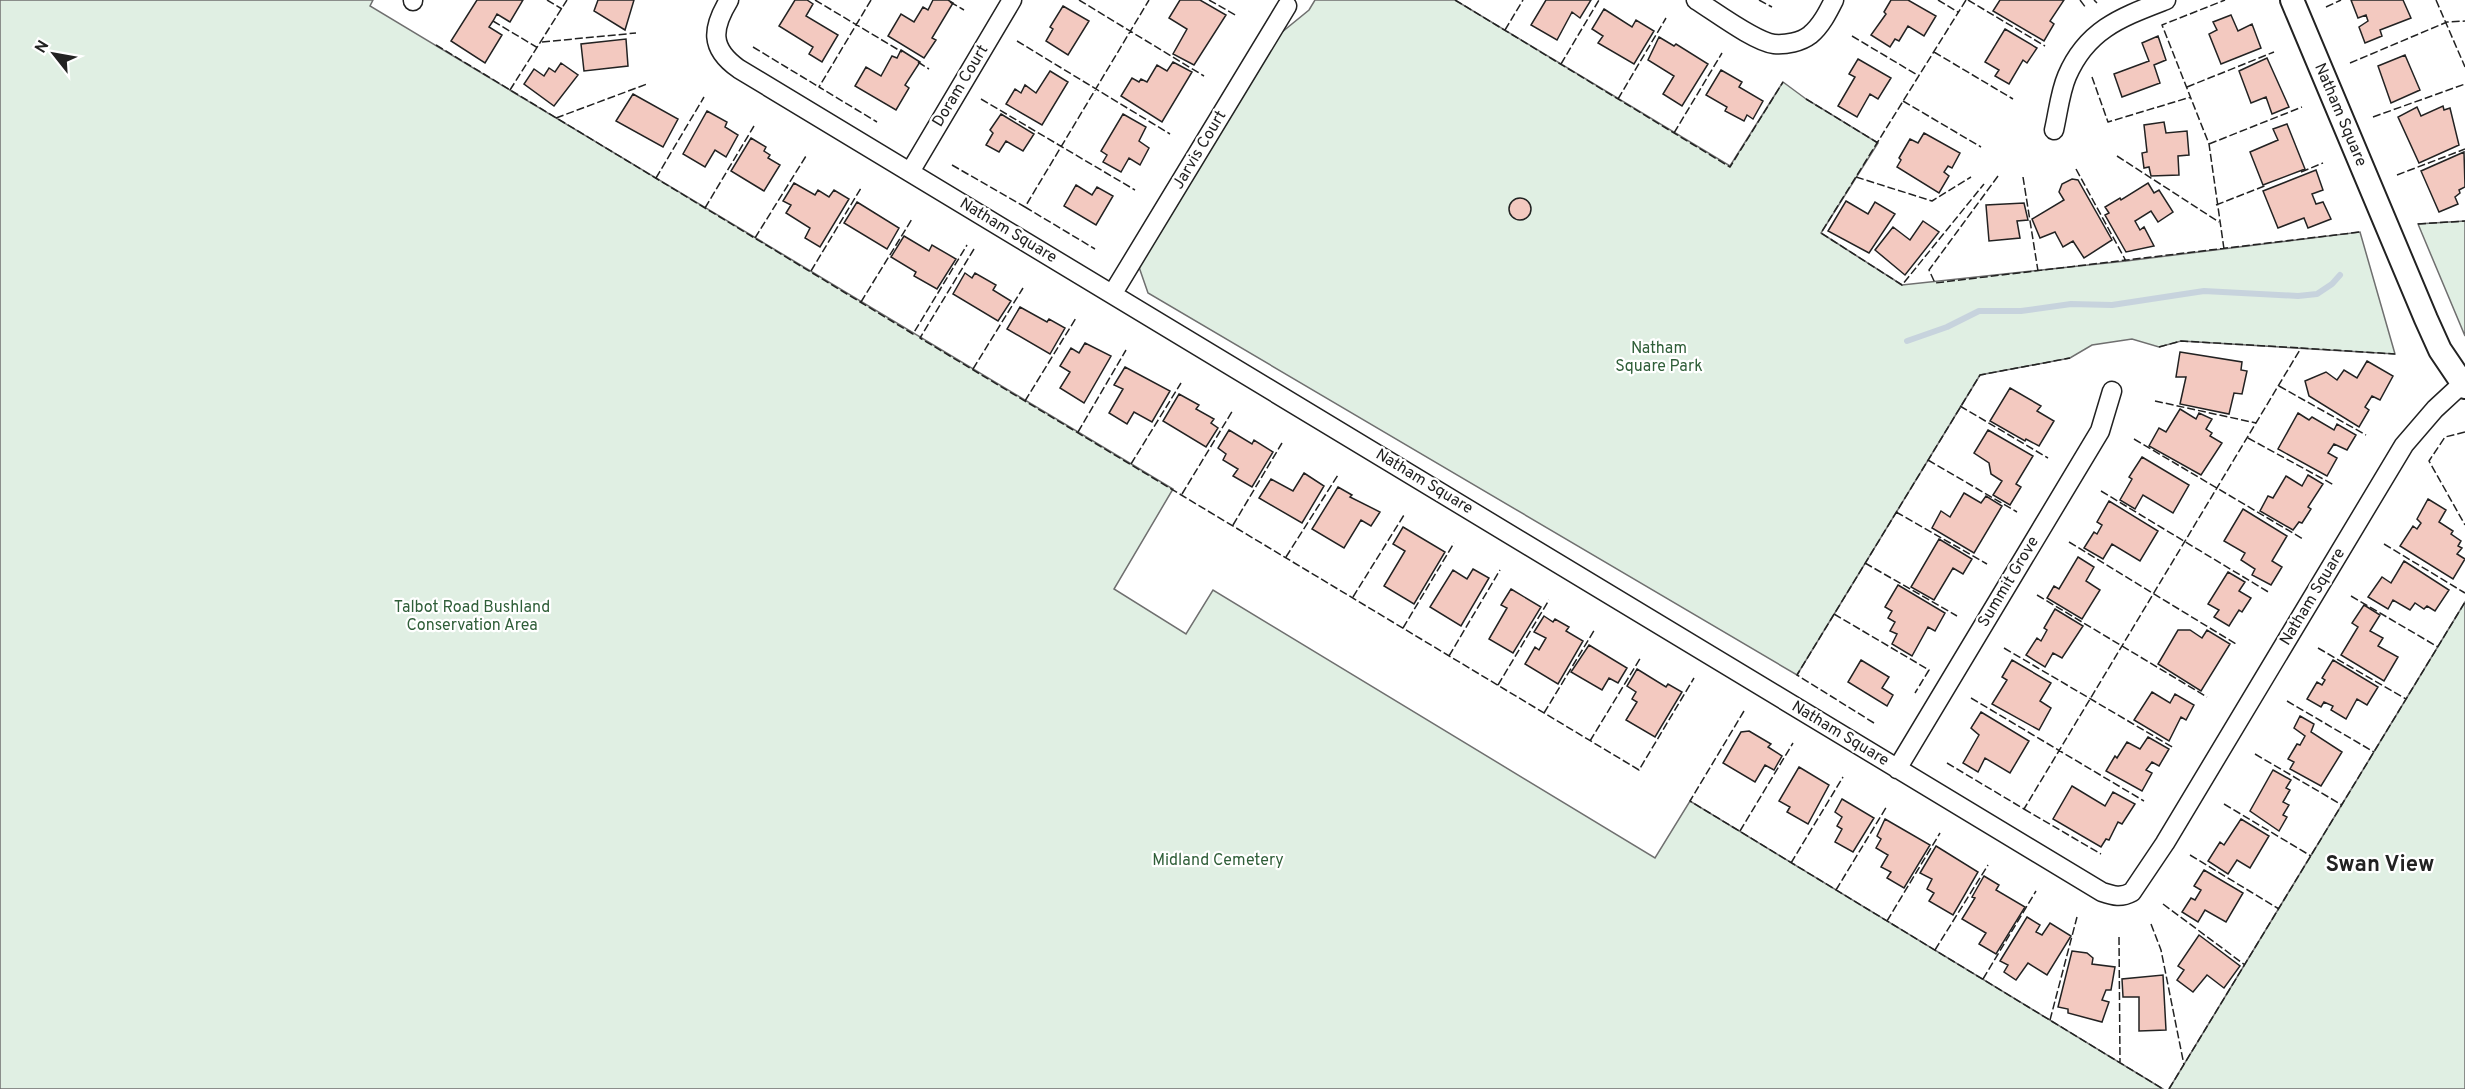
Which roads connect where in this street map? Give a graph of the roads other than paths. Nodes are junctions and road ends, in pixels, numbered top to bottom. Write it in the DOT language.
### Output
graph roads {
  1 [pos="729,0"];
  2 [pos="1012,0"];
  3 [pos="1696,0"];
  4 [pos="1834,0"];
  5 [pos="2166,0"];
  6 [pos="2292,0"];
  7 [pos="1287,6"];
  8 [pos="2054,130"];
  9 [pos="910,172"];
  10 [pos="1113,294"];
  11 [pos="2464,386"];
  12 [pos="2112,391"];
  13 [pos="1898,769"];
  1 -- 9 [label="street, Natham Square"];
  2 -- 9 [label="street, Doram Court"];
  3 -- 4 [label="street"];
  5 -- 8 [label="street"];
  6 -- 11 [label="street, Natham Square"];
  7 -- 10 [label="street, Jarvis Court"];
  9 -- 10 [label="street, Natham Square"];
  10 -- 13 [label="street, Natham Square"];
  11 -- 13 [label="street, Natham Square"];
  12 -- 13 [label="street, Summit Grove"];
}
